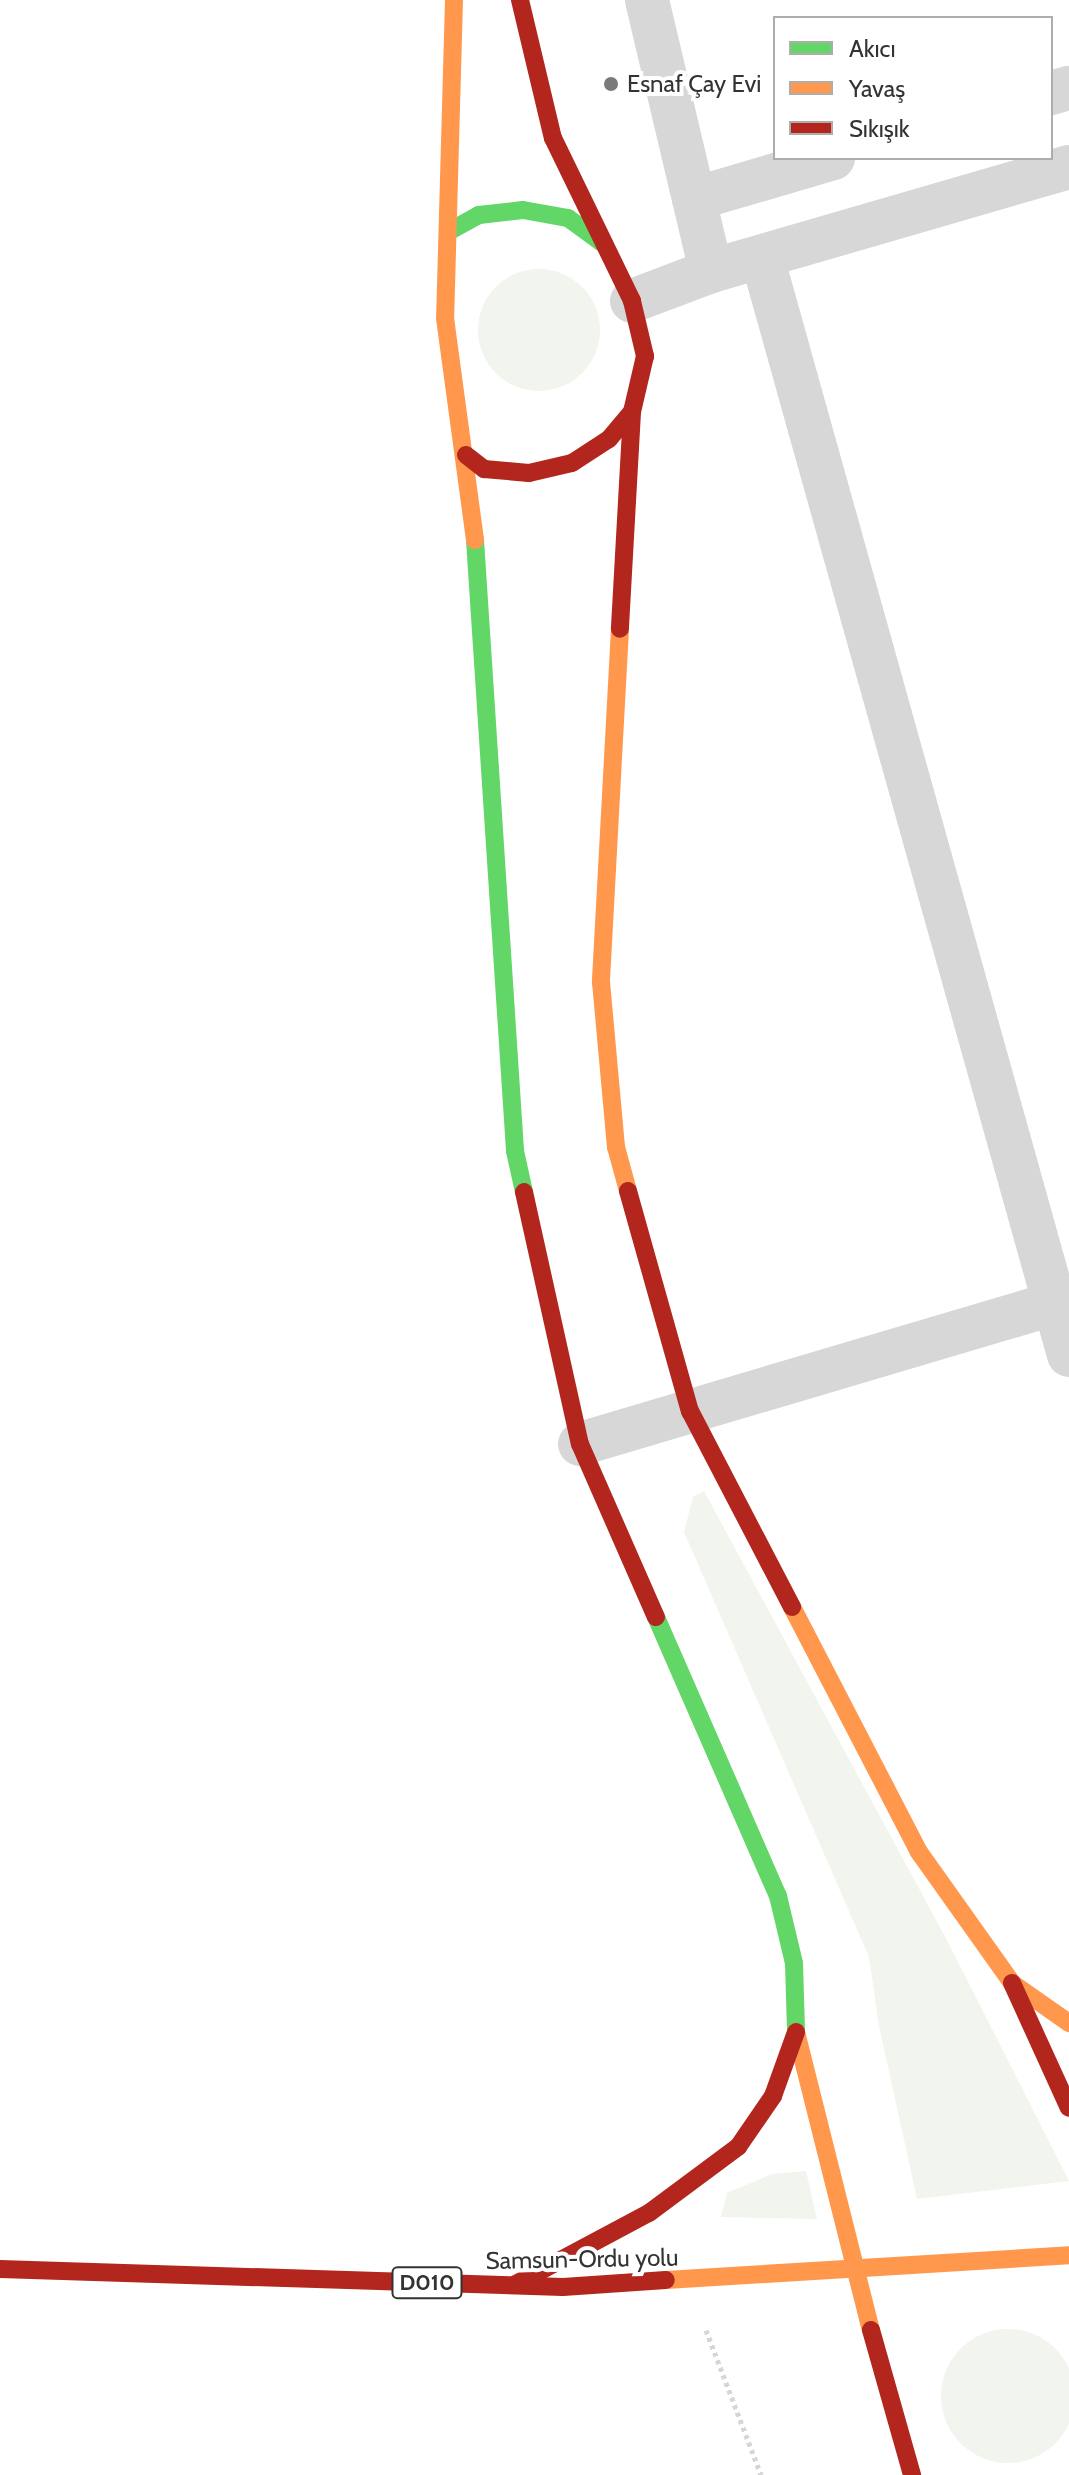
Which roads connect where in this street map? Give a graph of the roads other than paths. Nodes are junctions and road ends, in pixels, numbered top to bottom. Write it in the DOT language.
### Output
graph roads {
  1 [pos="454,0"];
  2 [pos="520,0"];
  3 [pos="647,0"];
  4 [pos="826,160"];
  5 [pos="1069,167"];
  6 [pos="694,199"];
  7 [pos="448,232"];
  8 [pos="602,243"];
  9 [pos="762,257"];
  10 [pos="711,271"];
  11 [pos="632,301"];
  12 [pos="632,412"];
  13 [pos="466,455"];
  14 [pos="1061,1302"];
  15 [pos="1069,1355"];
  16 [pos="690,1411"];
  17 [pos="580,1444"];
  18 [pos="1012,1983"];
  19 [pos="1069,2023"];
  20 [pos="796,2032"];
  21 [pos="1069,2108"];
  22 [pos="1069,2255"];
  23 [pos="0,2269"];
  24 [pos="854,2273"];
  25 [pos="513,2286"];
  26 [pos="912,2475"];
  1 -- 7 [label="main road"];
  2 -- 8 [label="main road"];
  3 -- 6 [label="street"];
  4 -- 6 [label="street"];
  5 -- 9 [label="street"];
  6 -- 10 [label="street"];
  7 -- 8 [label="main road"];
  7 -- 13 [label="main road"];
  8 -- 11 [label="main road"];
  9 -- 10 [label="street"];
  9 -- 14 [label="street"];
  10 -- 11 [label="street"];
  11 -- 12 [label="main road"];
  12 -- 13 [label="main road"];
  12 -- 16 [label="main road"];
  13 -- 17 [label="main road"];
  14 -- 15 [label="street"];
  14 -- 16 [label="street"];
  16 -- 17 [label="street"];
  16 -- 18 [label="main road"];
  17 -- 20 [label="main road"];
  18 -- 19 [label="main road"];
  18 -- 21 [label="main road"];
  20 -- 24 [label="main road"];
  20 -- 25 [label="main road"];
  22 -- 24 [label="main road, Samsun-Ordu yolu / D010"];
  23 -- 25 [label="main road, Samsun-Ordu yolu / D010"];
  24 -- 25 [label="main road, Samsun-Ordu yolu / D010"];
  24 -- 26 [label="main road"];
}
